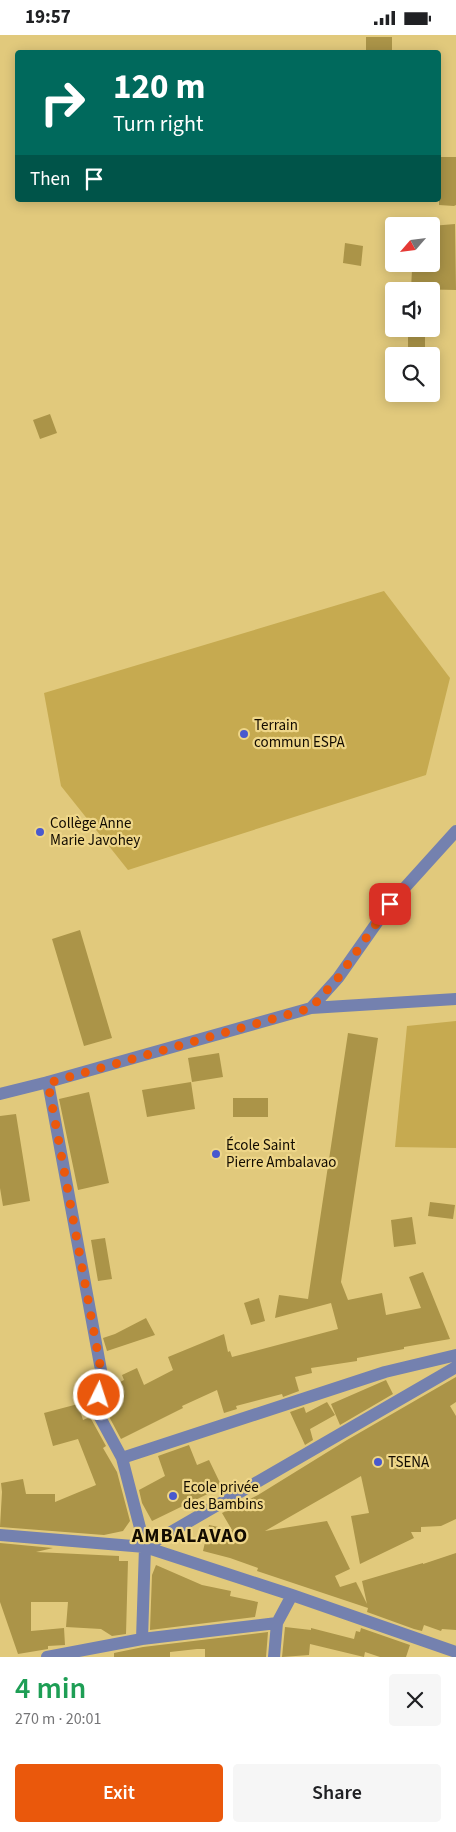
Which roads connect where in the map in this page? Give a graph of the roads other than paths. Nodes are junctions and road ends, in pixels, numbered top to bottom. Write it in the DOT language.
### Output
graph roads {
  1 [pos="456,831"];
  2 [pos="456,999"];
  3 [pos="311,1008"];
  4 [pos="48,1083"];
  5 [pos="0,1094"];
  6 [pos="456,1355"];
  7 [pos="456,1367"];
  8 [pos="122,1458"];
  9 [pos="0,1535"];
  10 [pos="145,1547"];
  11 [pos="292,1595"];
  12 [pos="277,1623"];
  13 [pos="142,1639"];
  14 [pos="456,1652"];
  15 [pos="47,1657"];
  16 [pos="274,1657"];
  1 -- 3 [label="street"];
  2 -- 3 [label="street"];
  3 -- 4 [label="street"];
  4 -- 5 [label="street"];
  4 -- 8 [label="street"];
  6 -- 8 [label="street"];
  7 -- 10 [label="street"];
  8 -- 10 [label="street"];
  9 -- 10 [label="street"];
  10 -- 11 [label="street"];
  10 -- 13 [label="street"];
  11 -- 12 [label="street"];
  11 -- 14 [label="street"];
  12 -- 13 [label="street"];
  12 -- 16 [label="street"];
  13 -- 15 [label="street"];
}
